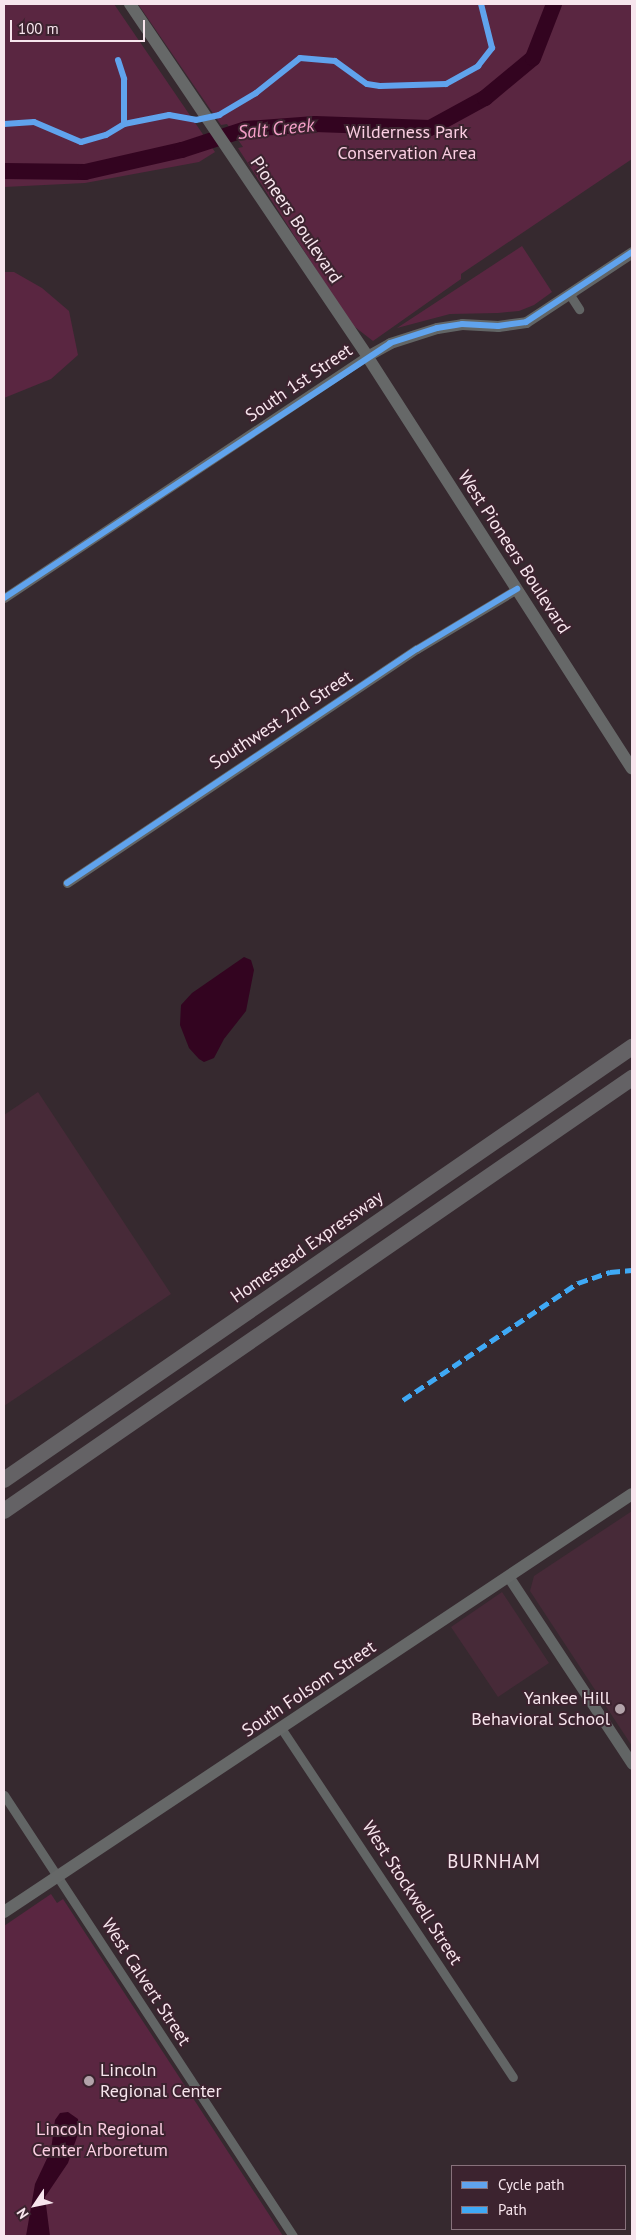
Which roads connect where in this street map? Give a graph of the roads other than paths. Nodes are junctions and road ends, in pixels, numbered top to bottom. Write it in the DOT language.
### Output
graph roads {
  1 [pos="130,4"];
  2 [pos="632,252"];
  3 [pos="570,295"];
  4 [pos="579,309"];
  5 [pos="367,356"];
  6 [pos="517,589"];
  7 [pos="4,598"];
  8 [pos="632,768"];
  9 [pos="67,883"];
  10 [pos="632,1047"];
  11 [pos="632,1078"];
  12 [pos="4,1480"];
  13 [pos="632,1494"];
  14 [pos="4,1511"];
  15 [pos="508,1576"];
  16 [pos="282,1728"];
  17 [pos="632,1764"];
  18 [pos="4,1795"];
  19 [pos="57,1876"];
  20 [pos="4,1912"];
  21 [pos="513,2077"];
  22 [pos="293,2236"];
  1 -- 5 [label="main road, Pioneers Boulevard"];
  2 -- 3 [label="street, South 1st Street"];
  3 -- 4 [label="street"];
  3 -- 5 [label="street, South 1st Street"];
  5 -- 6 [label="main road, West Pioneers Boulevard"];
  5 -- 7 [label="street, South 1st Street"];
  6 -- 8 [label="main road, West Pioneers Boulevard"];
  6 -- 9 [label="street, Southwest 2nd Street"];
  10 -- 12 [label="highway, Homestead Expressway"];
  11 -- 14 [label="highway"];
  13 -- 15 [label="main road, South Folsom Street"];
  15 -- 16 [label="main road, South Folsom Street"];
  15 -- 17 [label="street"];
  16 -- 19 [label="main road, South Folsom Street"];
  16 -- 21 [label="street, West Stockwell Street"];
  18 -- 19 [label="street, West Calvert Street"];
  19 -- 20 [label="main road, South Folsom Street"];
  19 -- 22 [label="street, West Calvert Street"];
}
